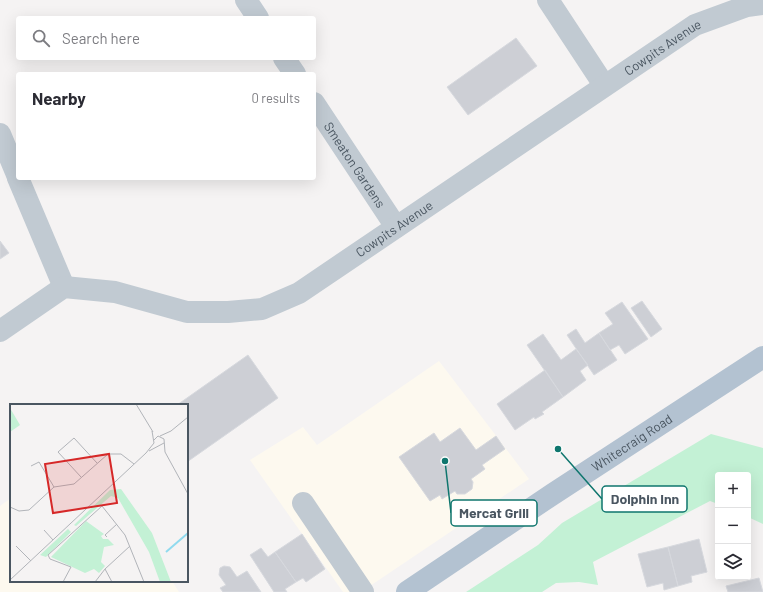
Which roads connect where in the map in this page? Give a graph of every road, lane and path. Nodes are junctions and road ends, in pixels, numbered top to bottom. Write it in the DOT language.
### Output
graph roads {
  1 [pos="246,0"];
  2 [pos="548,0"];
  3 [pos="763,4"];
  4 [pos="257,16"];
  5 [pos="285,60"];
  6 [pos="294,72"];
  7 [pos="604,85"];
  8 [pos="316,106"];
  9 [pos="0,134"];
  10 [pos="16,173"];
  11 [pos="19,180"];
  12 [pos="396,227"];
  13 [pos="64,287"];
  14 [pos="0,331"];
  15 [pos="763,357"];
  16 [pos="303,503"];
  17 [pos="363,592"];
  18 [pos="407,592"];
  1 -- 4 [label="street"];
  2 -- 7 [label="street"];
  3 -- 7 [label="street, Cowpits Avenue"];
  5 -- 6 [label="street"];
  7 -- 12 [label="street, Cowpits Avenue"];
  8 -- 12 [label="street, Smeaton Gardens"];
  9 -- 10 [label="street"];
  11 -- 13 [label="street"];
  12 -- 13 [label="street, Cowpits Avenue"];
  13 -- 14 [label="street"];
  15 -- 18 [label="main road, Whitecraig Road"];
  16 -- 17 [label="street"];
}
